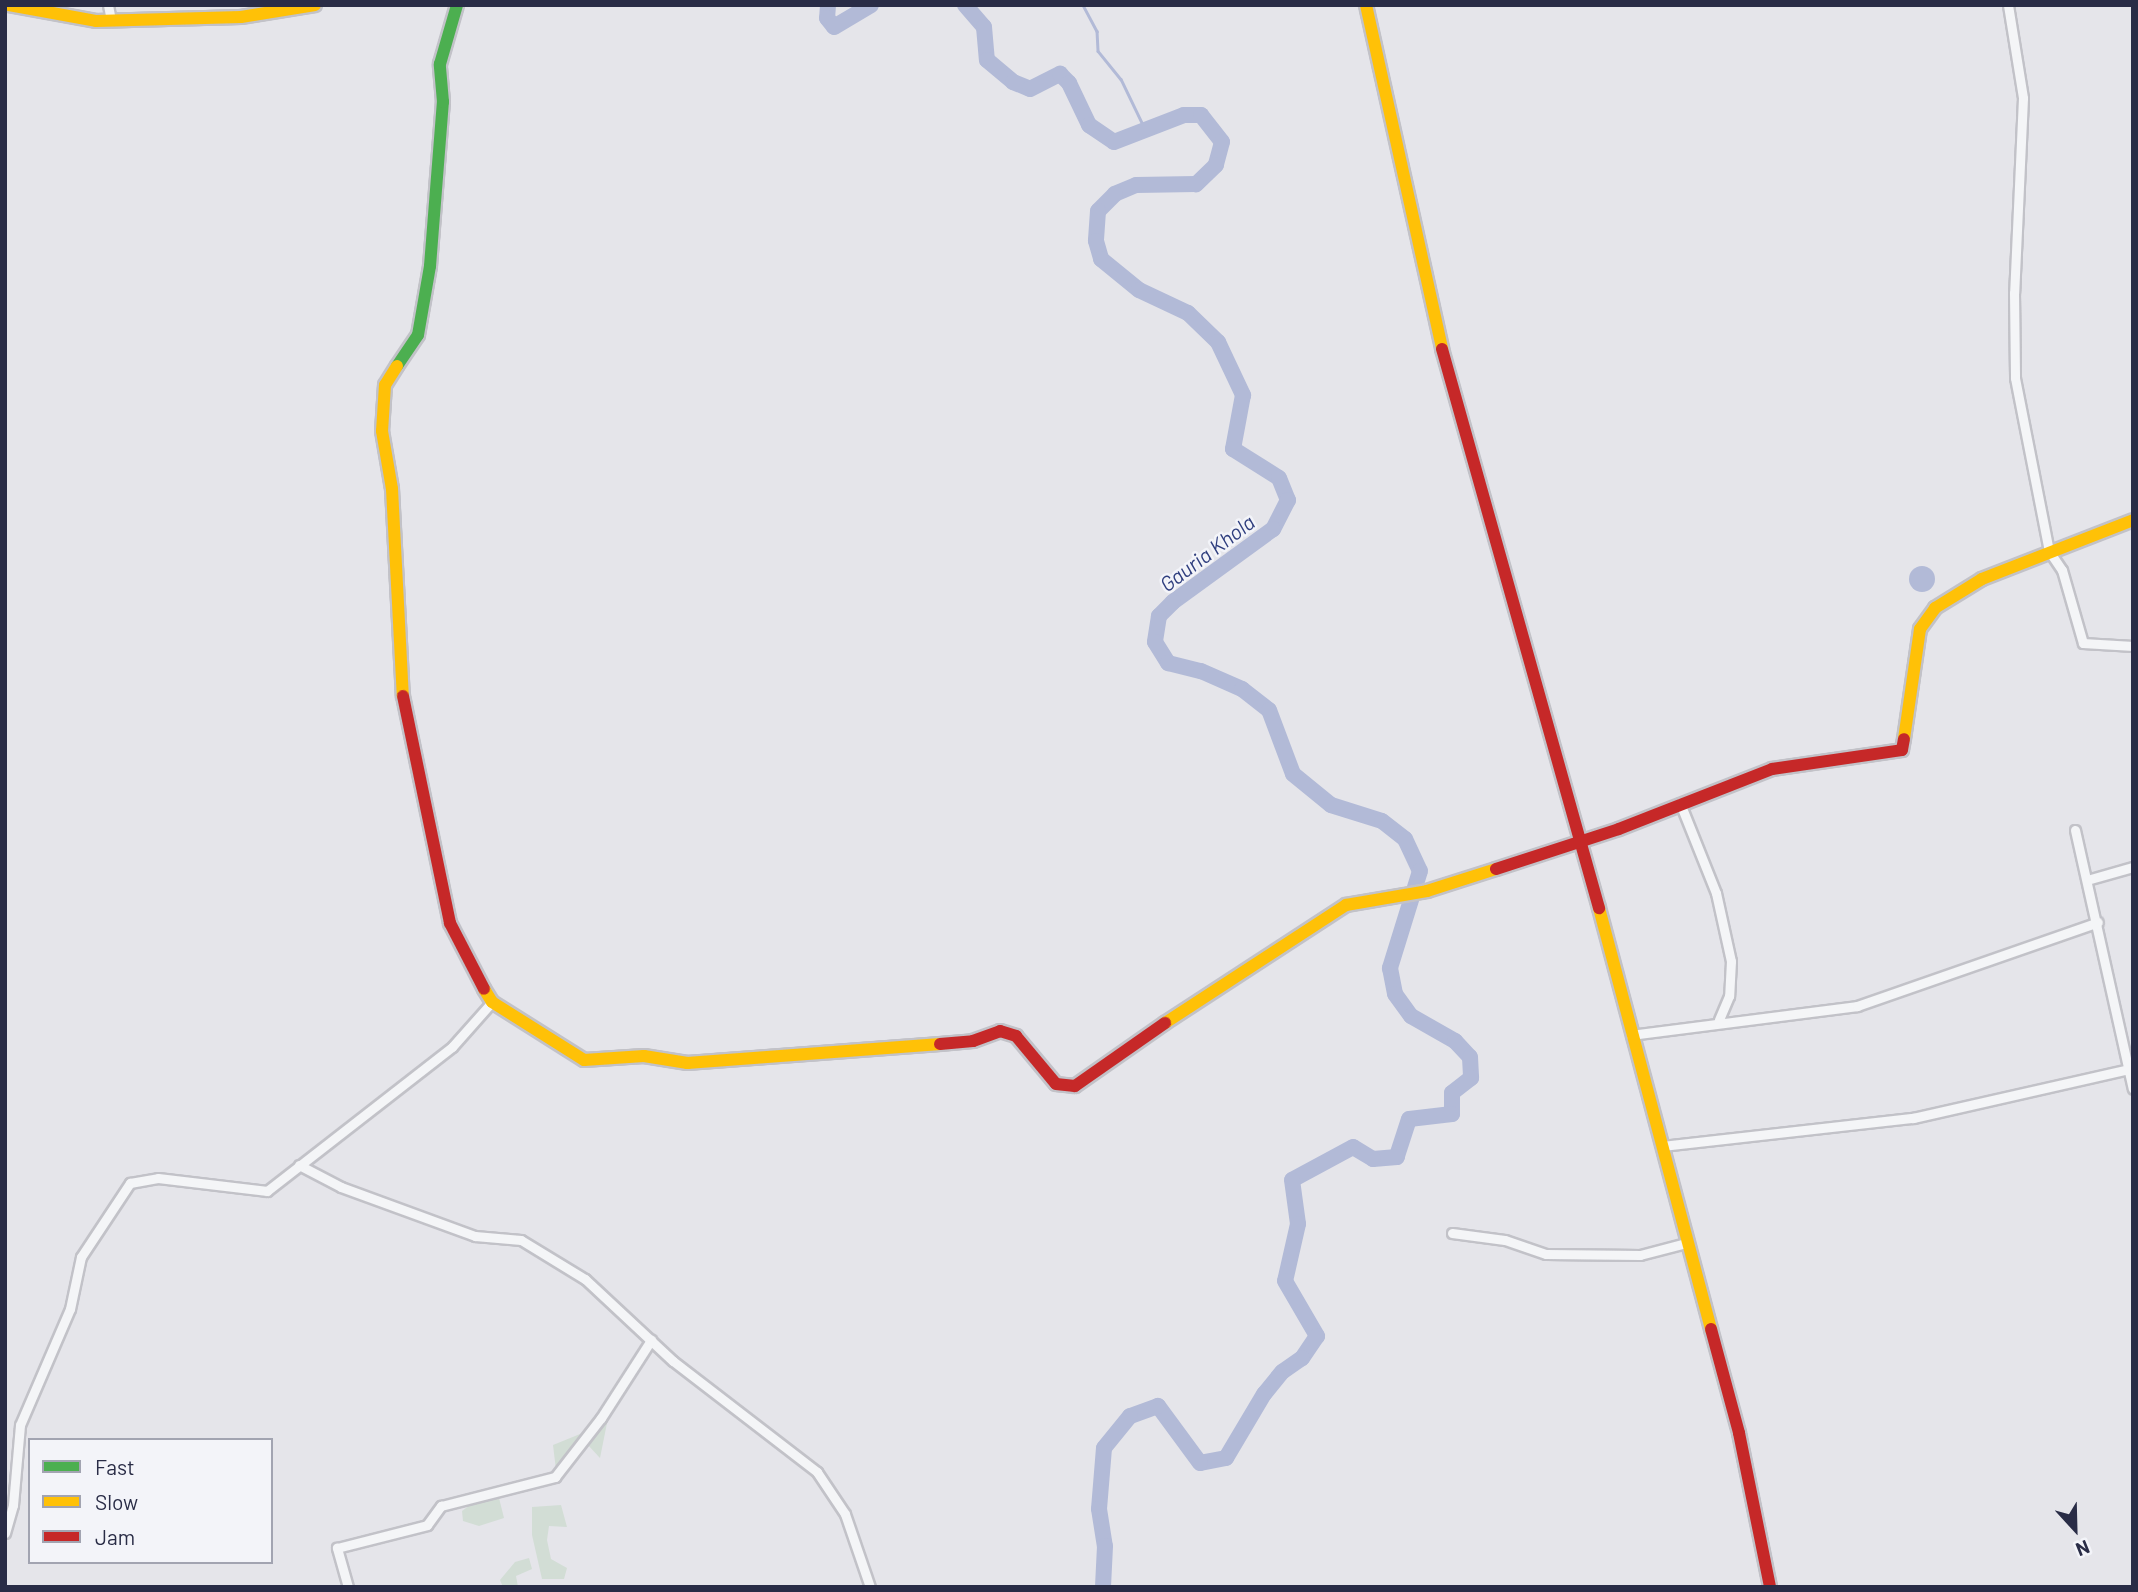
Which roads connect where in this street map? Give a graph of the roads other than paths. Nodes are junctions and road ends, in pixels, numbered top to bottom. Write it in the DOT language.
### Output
graph roads {
  1 [pos="9,5"];
  2 [pos="108,5"];
  3 [pos="315,5"];
  4 [pos="457,5"];
  5 [pos="1366,5"];
  6 [pos="2008,5"];
  7 [pos="111,20"];
  8 [pos="2133,520"];
  9 [pos="2049,551"];
  10 [pos="2133,646"];
  11 [pos="1680,803"];
  12 [pos="2075,830"];
  13 [pos="1581,841"];
  14 [pos="2133,867"];
  15 [pos="2088,880"];
  16 [pos="2098,922"];
  17 [pos="492,1002"];
  18 [pos="1719,1020"];
  19 [pos="1631,1035"];
  20 [pos="2129,1069"];
  21 [pos="2133,1089"];
  22 [pos="1662,1146"];
  23 [pos="299,1165"];
  24 [pos="1452,1233"];
  25 [pos="1686,1243"];
  26 [pos="651,1340"];
  27 [pos="5,1533"];
  28 [pos="348,1587"];
  29 [pos="870,1587"];
  30 [pos="1770,1587"];
  1 -- 7 [label="street"];
  2 -- 7 [label="street"];
  3 -- 7 [label="street"];
  4 -- 17 [label="street"];
  5 -- 13 [label="street"];
  6 -- 9 [label="street"];
  8 -- 9 [label="street"];
  9 -- 10 [label="street"];
  9 -- 11 [label="street"];
  11 -- 13 [label="street"];
  11 -- 18 [label="street"];
  12 -- 15 [label="street"];
  13 -- 17 [label="street"];
  13 -- 19 [label="street"];
  14 -- 15 [label="street"];
  15 -- 16 [label="street"];
  16 -- 18 [label="street"];
  16 -- 20 [label="street"];
  17 -- 23 [label="street"];
  18 -- 19 [label="street"];
  19 -- 22 [label="street"];
  20 -- 21 [label="street"];
  20 -- 22 [label="street"];
  22 -- 25 [label="street"];
  23 -- 26 [label="street"];
  23 -- 27 [label="street"];
  24 -- 25 [label="street"];
  25 -- 30 [label="street"];
  26 -- 28 [label="street"];
  26 -- 29 [label="street"];
}
